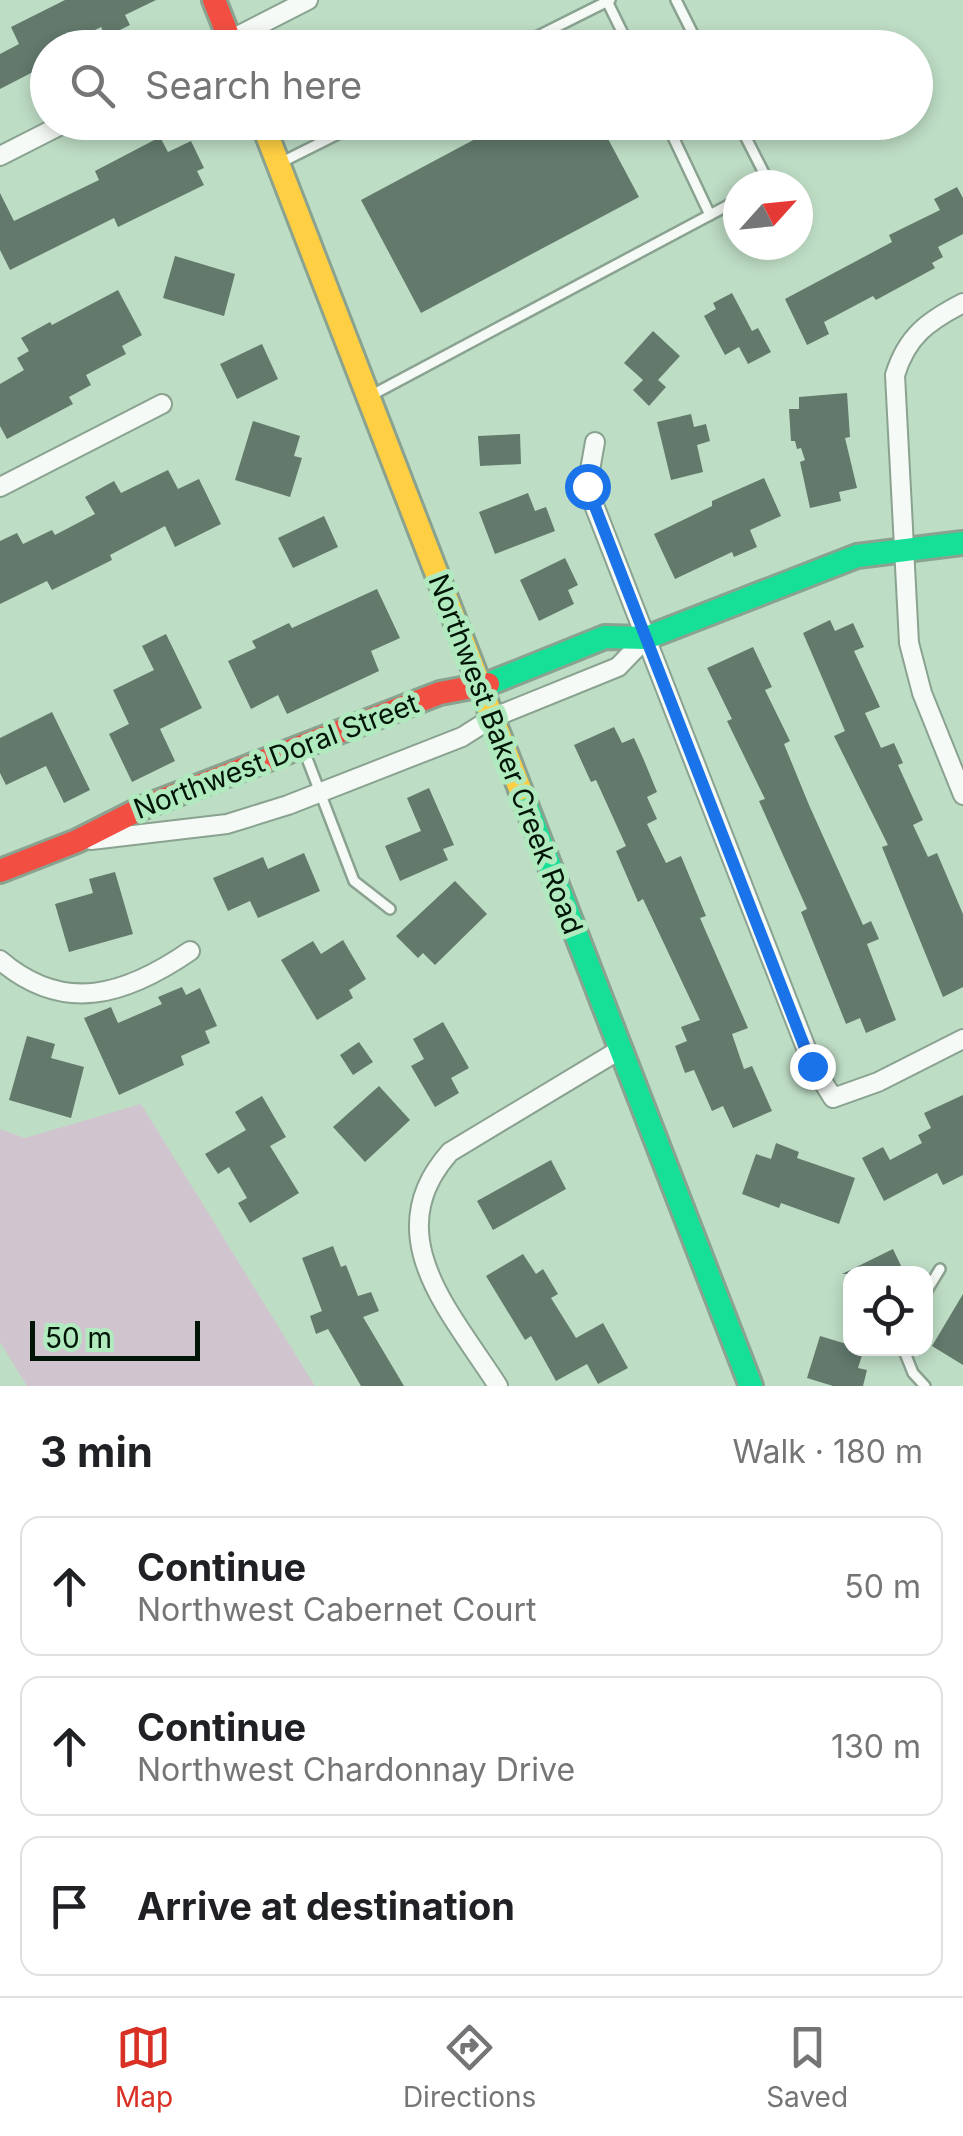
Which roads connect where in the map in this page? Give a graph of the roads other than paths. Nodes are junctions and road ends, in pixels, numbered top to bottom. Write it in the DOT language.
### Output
graph roads {
  1 [pos="214,0"];
  2 [pos="308,0"];
  3 [pos="676,0"];
  4 [pos="609,1"];
  5 [pos="221,30"];
  6 [pos="253,30"];
  7 [pos="550,30"];
  8 [pos="622,30"];
  9 [pos="691,30"];
  10 [pos="32,140"];
  11 [pos="269,140"];
  12 [pos="326,140"];
  13 [pos="675,140"];
  14 [pos="747,140"];
  15 [pos="0,156"];
  16 [pos="278,164"];
  17 [pos="762,170"];
  18 [pos="723,208"];
  19 [pos="710,214"];
  20 [pos="963,303"];
  21 [pos="368,397"];
  22 [pos="162,404"];
  23 [pos="596,442"];
  24 [pos="0,487"];
  25 [pos="963,542"];
  26 [pos="905,548"];
  27 [pos="646,638"];
  28 [pos="480,687"];
  29 [pos="492,718"];
  30 [pos="302,745"];
  31 [pos="320,792"];
  32 [pos="963,795"];
  33 [pos="77,841"];
  34 [pos="0,871"];
  35 [pos="390,909"];
  36 [pos="190,951"];
  37 [pos="0,960"];
  38 [pos="963,1039"];
  39 [pos="621,1049"];
  40 [pos="940,1269"];
  41 [pos="933,1280"];
  42 [pos="906,1356"];
  43 [pos="498,1386"];
  44 [pos="751,1386"];
  45 [pos="924,1386"];
  1 -- 5 [label="main road"];
  2 -- 6 [label="street"];
  3 -- 9 [label="lane"];
  4 -- 7 [label="lane"];
  4 -- 8 [label="lane"];
  10 -- 15 [label="street"];
  11 -- 16 [label="main road, Northwest Baker Creek Road"];
  12 -- 16 [label="lane"];
  13 -- 19 [label="lane"];
  14 -- 17 [label="lane"];
  16 -- 21 [label="main road, Northwest Baker Creek Road"];
  18 -- 19 [label="lane"];
  19 -- 21 [label="lane"];
  20 -- 26 [label="street"];
  21 -- 28 [label="main road, Northwest Baker Creek Road"];
  22 -- 24 [label="street"];
  23 -- 27 [label="street"];
  25 -- 26 [label="main road, Northwest Doral Street"];
  26 -- 27 [label="main road, Northwest Doral Street"];
  26 -- 32 [label="street"];
  27 -- 28 [label="main road, Northwest Doral Street"];
  27 -- 29 [label="street, Northwest Doral Street"];
  27 -- 38 [label="street"];
  28 -- 29 [label="main road, Northwest Baker Creek Road"];
  28 -- 30 [label="main road, Northwest Doral Street"];
  29 -- 31 [label="street, Northwest Doral Street"];
  29 -- 39 [label="main road, Northwest Baker Creek Road"];
  30 -- 31 [label="lane"];
  30 -- 33 [label="main road, Northwest Doral Street"];
  31 -- 33 [label="street, Northwest Doral Street"];
  31 -- 35 [label="lane"];
  33 -- 34 [label="main road, Northwest Doral Street"];
  36 -- 37 [label="street"];
  39 -- 43 [label="street"];
  39 -- 44 [label="main road, Northwest Baker Creek Road"];
  40 -- 41 [label="lane"];
  42 -- 45 [label="lane"];
}
